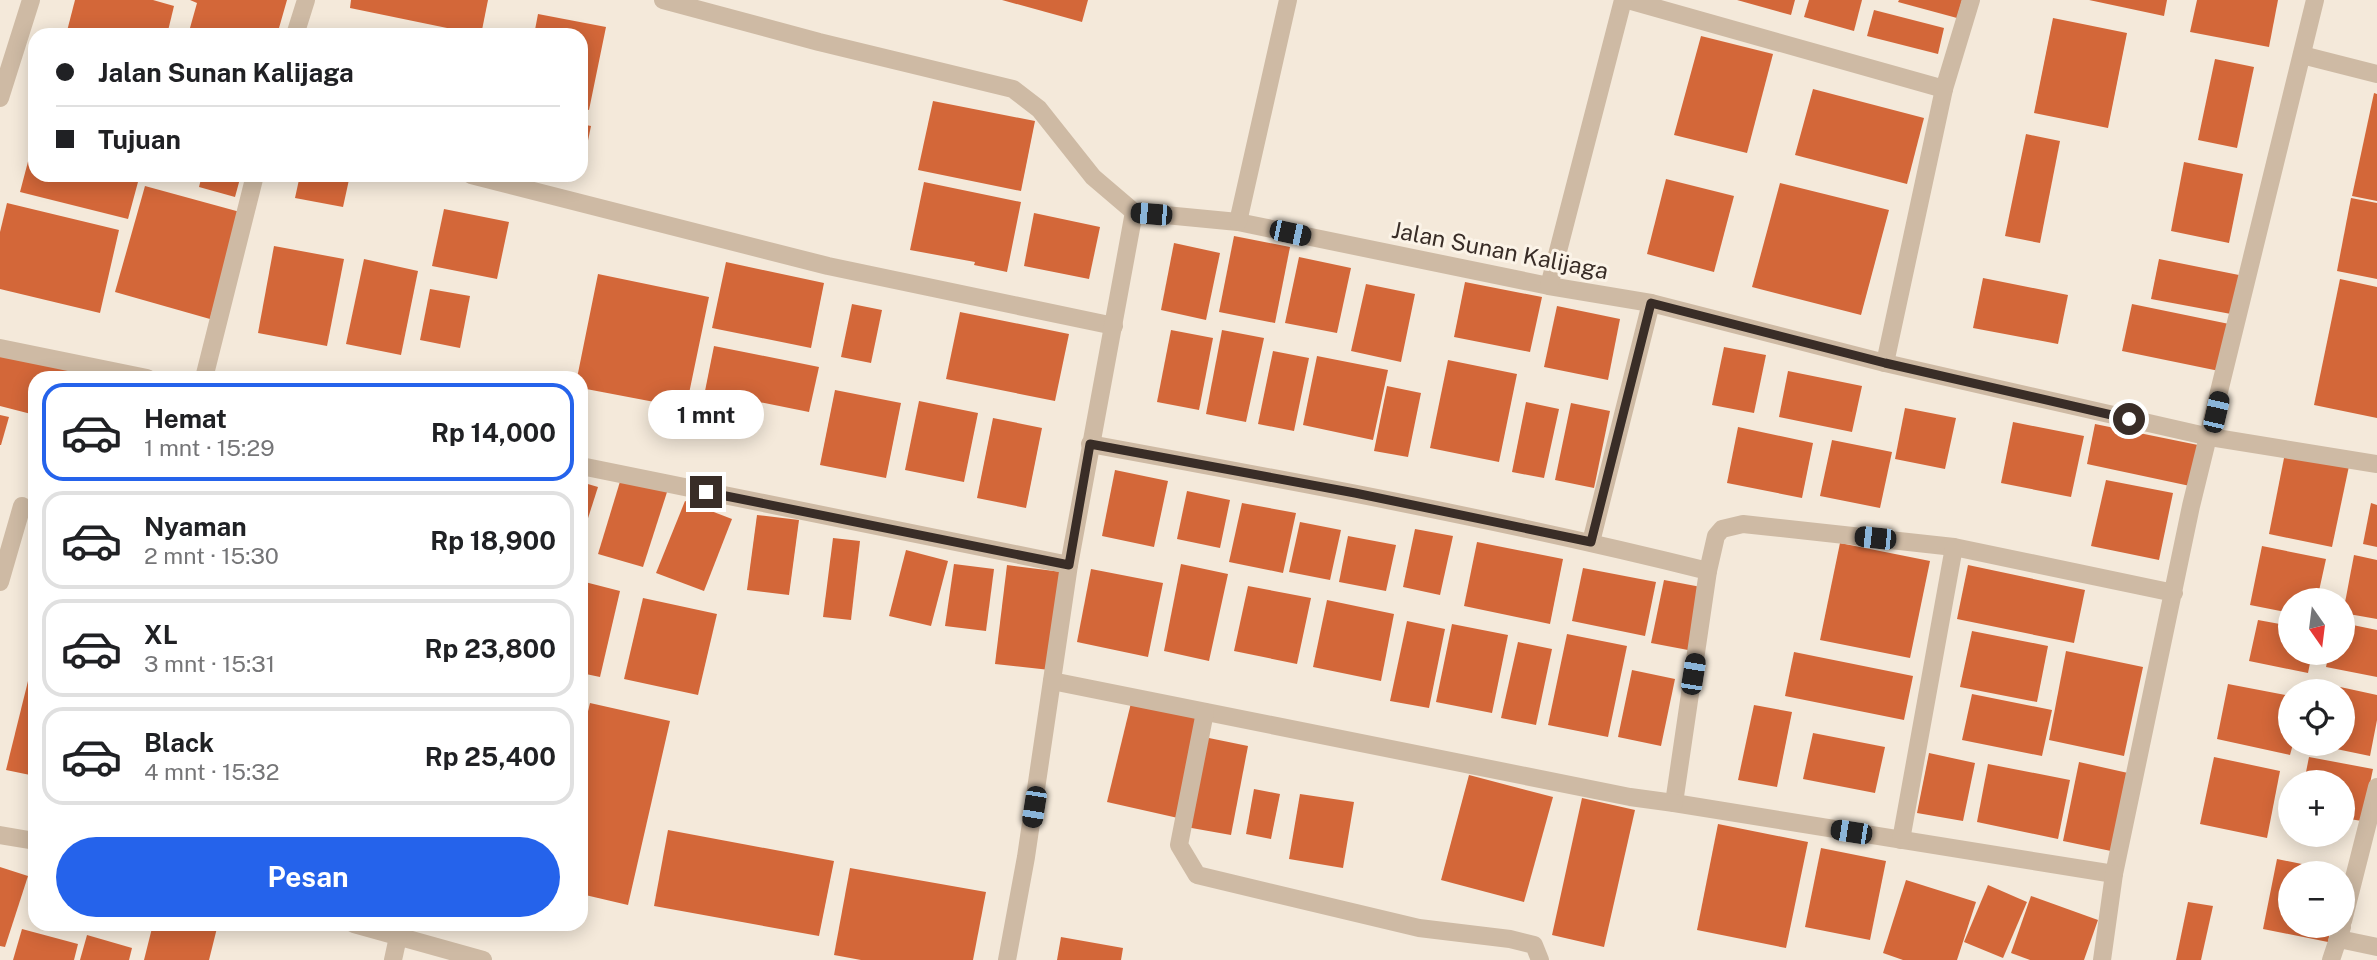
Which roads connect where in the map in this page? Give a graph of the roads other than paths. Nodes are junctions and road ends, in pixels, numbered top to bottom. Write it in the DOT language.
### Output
graph roads {
  1 [pos="30,0"];
  2 [pos="306,0"];
  3 [pos="663,0"];
  4 [pos="1289,0"];
  5 [pos="1626,0"];
  6 [pos="1971,0"];
  7 [pos="2315,0"];
  8 [pos="297,28"];
  9 [pos="2301,55"];
  10 [pos="2377,74"];
  11 [pos="1944,89"];
  12 [pos="0,98"];
  13 [pos="253,182"];
  14 [pos="498,182"];
  15 [pos="1134,212"];
  16 [pos="1238,222"];
  17 [pos="1549,286"];
  18 [pos="1651,303"];
  19 [pos="1114,326"];
  20 [pos="0,348"];
  21 [pos="1885,363"];
  22 [pos="113,371"];
  23 [pos="206,371"];
  24 [pos="2210,437"];
  25 [pos="1090,444"];
  26 [pos="2377,464"];
  27 [pos="588,467"];
  28 [pos="22,506"];
  29 [pos="1591,542"];
  30 [pos="1954,547"];
  31 [pos="1069,565"];
  32 [pos="1708,572"];
  33 [pos="0,582"];
  34 [pos="2174,593"];
  35 [pos="1052,681"];
  36 [pos="1205,712"];
  37 [pos="2377,787"];
  38 [pos="1674,803"];
  39 [pos="0,835"];
  40 [pos="28,840"];
  41 [pos="1901,840"];
  42 [pos="2114,874"];
  43 [pos="2355,874"];
  44 [pos="378,931"];
  45 [pos="2355,936"];
  46 [pos="398,937"];
  47 [pos="2338,938"];
  48 [pos="2377,947"];
  49 [pos="393,960"];
  50 [pos="484,960"];
  51 [pos="1007,960"];
  52 [pos="1540,960"];
  53 [pos="2102,960"];
  54 [pos="2331,960"];
  1 -- 12 [label="street"];
  2 -- 8 [label="street"];
  3 -- 15 [label="street"];
  4 -- 16 [label="street"];
  5 -- 11 [label="street"];
  5 -- 17 [label="street"];
  6 -- 11 [label="street"];
  7 -- 9 [label="street"];
  9 -- 10 [label="street"];
  9 -- 24 [label="street"];
  11 -- 21 [label="street"];
  13 -- 23 [label="street"];
  14 -- 19 [label="street"];
  15 -- 16 [label="street, Jalan Sunan Kalijaga"];
  15 -- 19 [label="street"];
  16 -- 17 [label="street, Jalan Sunan Kalijaga"];
  17 -- 18 [label="street, Jalan Sunan Kalijaga"];
  18 -- 21 [label="street, Jalan Sunan Kalijaga"];
  18 -- 29 [label="street"];
  19 -- 25 [label="street"];
  20 -- 22 [label="street"];
  21 -- 24 [label="street, Jalan Sunan Kalijaga"];
  24 -- 26 [label="street, Jalan Sunan Kalijaga"];
  24 -- 34 [label="street"];
  25 -- 29 [label="street"];
  25 -- 31 [label="street"];
  27 -- 31 [label="street"];
  28 -- 33 [label="street"];
  29 -- 32 [label="street"];
  30 -- 32 [label="street"];
  30 -- 34 [label="street"];
  30 -- 41 [label="street"];
  31 -- 35 [label="street"];
  32 -- 38 [label="street"];
  34 -- 42 [label="street"];
  35 -- 36 [label="street"];
  35 -- 51 [label="street"];
  36 -- 38 [label="street"];
  36 -- 52 [label="street"];
  37 -- 43 [label="street"];
  38 -- 41 [label="street"];
  39 -- 40 [label="street"];
  41 -- 42 [label="street"];
  42 -- 53 [label="street"];
  44 -- 46 [label="street"];
  45 -- 48 [label="street"];
  46 -- 49 [label="street"];
  46 -- 50 [label="street"];
  47 -- 54 [label="street"];
}
